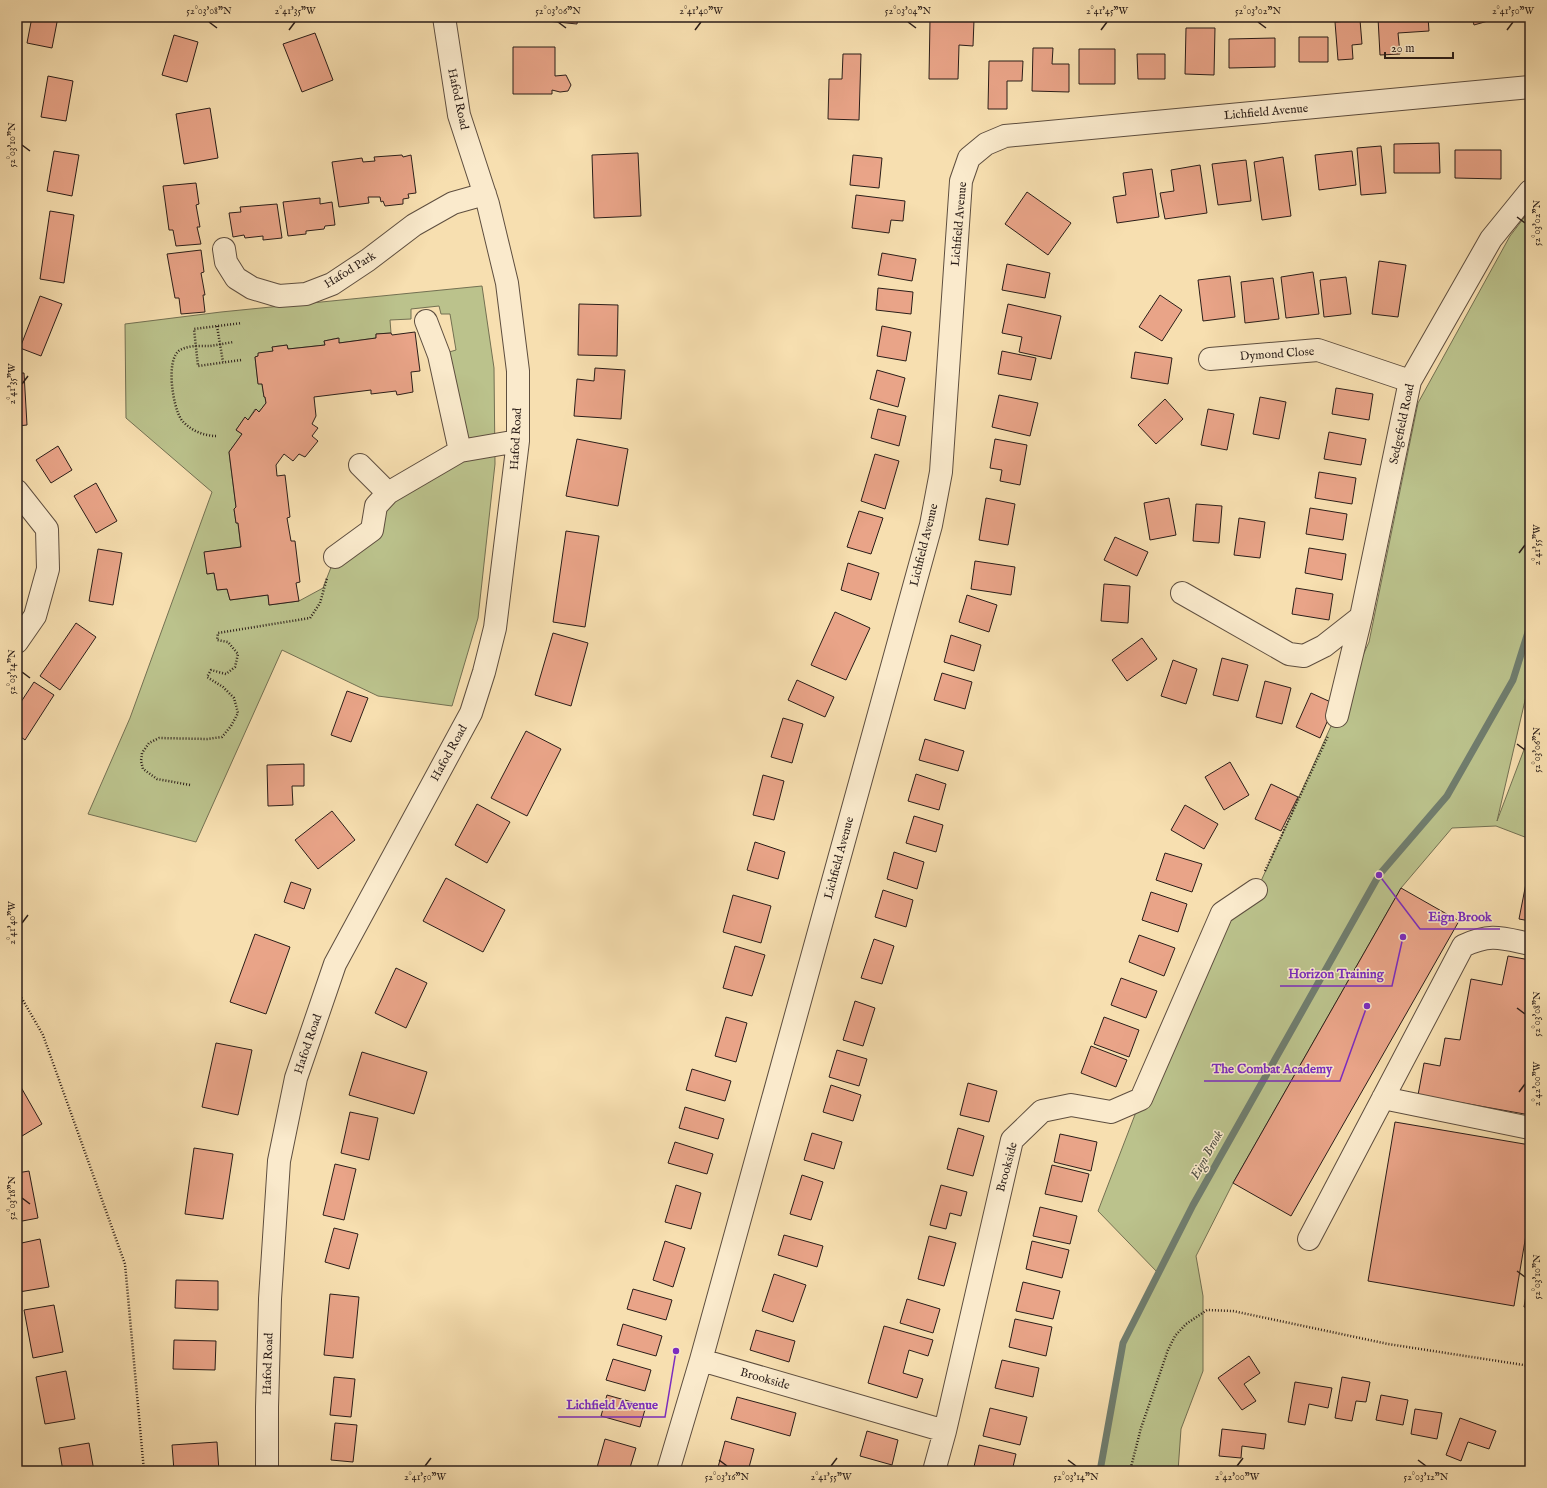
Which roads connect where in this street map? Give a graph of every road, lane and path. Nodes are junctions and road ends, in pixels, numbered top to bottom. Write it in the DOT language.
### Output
graph roads {
  1 [pos="444,17"];
  2 [pos="1530,87"];
  3 [pos="1530,191"];
  4 [pos="485,194"];
  5 [pos="224,249"];
  6 [pos="426,321"];
  7 [pos="242,323"];
  8 [pos="217,326"];
  9 [pos="234,342"];
  10 [pos="220,344"];
  11 [pos="196,346"];
  12 [pos="1210,358"];
  13 [pos="241,360"];
  14 [pos="223,362"];
  15 [pos="1410,381"];
  16 [pos="216,436"];
  17 [pos="518,441"];
  18 [pos="460,451"];
  19 [pos="360,465"];
  20 [pos="17,490"];
  21 [pos="388,493"];
  22 [pos="335,557"];
  23 [pos="1182,593"];
  24 [pos="1361,617"];
  25 [pos="17,642"];
  26 [pos="1337,716"];
  27 [pos="190,786"];
  28 [pos="1256,890"];
  29 [pos="1530,944"];
  30 [pos="17,990"];
  31 [pos="1383,1098"];
  32 [pos="1530,1128"];
  33 [pos="1309,1239"];
  34 [pos="700,1360"];
  35 [pos="1530,1366"];
  36 [pos="945,1431"];
  37 [pos="144,1471"];
  38 [pos="267,1471"];
  39 [pos="668,1471"];
  40 [pos="934,1471"];
  41 [pos="1130,1471"];
  1 -- 4 [label="street, Hafod Road"];
  2 -- 34 [label="street, Lichfield Avenue"];
  3 -- 15 [label="street, Sedgefield Road"];
  4 -- 5 [label="street, Hafod Park"];
  4 -- 17 [label="street, Hafod Road"];
  6 -- 18 [label="street"];
  7 -- 8 [label="path"];
  8 -- 10 [label="path"];
  8 -- 11 [label="path"];
  9 -- 10 [label="path"];
  10 -- 11 [label="path"];
  10 -- 14 [label="path"];
  11 -- 14 [label="path"];
  11 -- 16 [label="path"];
  12 -- 15 [label="street, Dymond Close"];
  13 -- 14 [label="path"];
  15 -- 24 [label="street, Sedgefield Road"];
  17 -- 18 [label="street"];
  17 -- 38 [label="street, Hafod Road"];
  18 -- 21 [label="street"];
  19 -- 21 [label="street"];
  20 -- 25 [label="street"];
  21 -- 22 [label="street"];
  22 -- 27 [label="path"];
  23 -- 24 [label="street"];
  24 -- 26 [label="street, Sedgefield Road"];
  26 -- 28 [label="path"];
  28 -- 36 [label="street, Brookside"];
  29 -- 31 [label="street"];
  30 -- 37 [label="path"];
  31 -- 32 [label="street"];
  31 -- 33 [label="street"];
  34 -- 36 [label="street, Brookside"];
  34 -- 39 [label="street, Lichfield Avenue"];
  35 -- 41 [label="path"];
  36 -- 40 [label="street, Brookside"];
}
